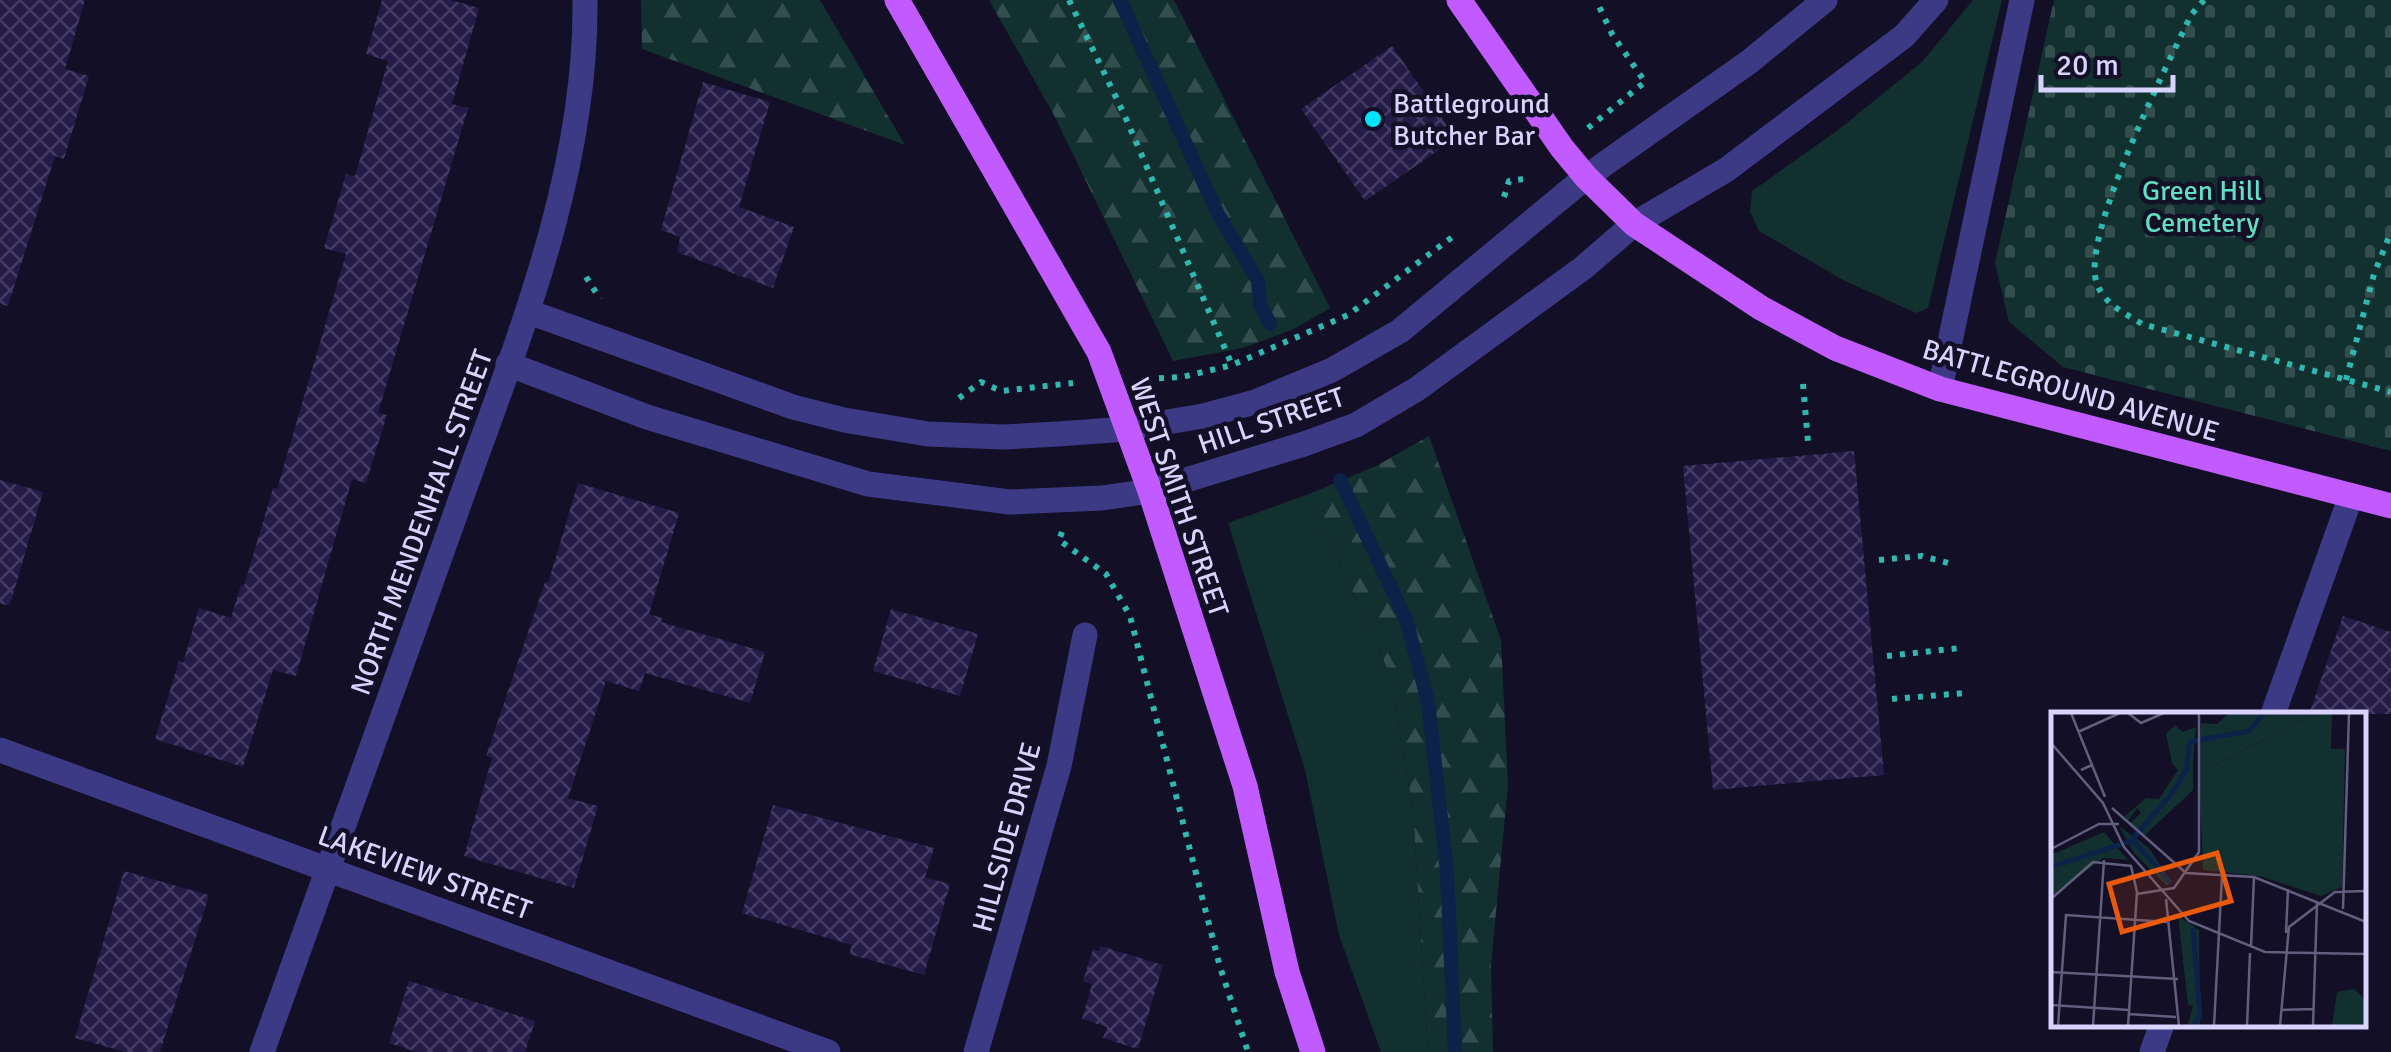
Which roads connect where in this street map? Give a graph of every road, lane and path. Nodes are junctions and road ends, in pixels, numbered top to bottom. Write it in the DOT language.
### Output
graph roads {
  1 [pos="585,0"];
  2 [pos="897,0"];
  3 [pos="1069,0"];
  4 [pos="1459,0"];
  5 [pos="1596,0"];
  6 [pos="1825,0"];
  7 [pos="1936,0"];
  8 [pos="2022,0"];
  9 [pos="2204,0"];
  10 [pos="1608,112"];
  11 [pos="1586,178"];
  12 [pos="1520,182"];
  13 [pos="1503,200"];
  14 [pos="1634,224"];
  15 [pos="2391,232"];
  16 [pos="1456,234"];
  17 [pos="586,277"];
  18 [pos="603,302"];
  19 [pos="529,312"];
  20 [pos="508,364"];
  21 [pos="1232,365"];
  22 [pos="1164,380"];
  23 [pos="2346,380"];
  24 [pos="1803,384"];
  25 [pos="1940,388"];
  26 [pos="1001,391"];
  27 [pos="2391,392"];
  28 [pos="950,400"];
  29 [pos="1126,429"];
  30 [pos="1808,442"];
  31 [pos="1150,491"];
  32 [pos="2351,496"];
  33 [pos="2391,506"];
  34 [pos="1059,540"];
  35 [pos="1879,560"];
  36 [pos="1952,564"];
  37 [pos="1085,635"];
  38 [pos="1960,648"];
  39 [pos="1888,656"];
  40 [pos="1965,692"];
  41 [pos="1892,699"];
  42 [pos="2274,712"];
  43 [pos="0,750"];
  44 [pos="329,869"];
  45 [pos="2161,1027"];
  46 [pos="262,1052"];
  47 [pos="828,1052"];
  48 [pos="976,1052"];
  49 [pos="1248,1052"];
  50 [pos="1313,1052"];
  51 [pos="2152,1052"];
  1 -- 19 [label="street, NORTH MENDENHALL STREET"];
  2 -- 29 [label="main road, WEST SMITH STREET"];
  3 -- 21 [label="path"];
  4 -- 11 [label="main road, BATTLEGROUND AVENUE"];
  5 -- 10 [label="path"];
  6 -- 11 [label="street, HILL STREET"];
  7 -- 14 [label="street, HILL STREET"];
  8 -- 25 [label="street"];
  9 -- 23 [label="path"];
  11 -- 14 [label="main road, BATTLEGROUND AVENUE"];
  11 -- 29 [label="street, HILL STREET"];
  12 -- 13 [label="path"];
  14 -- 25 [label="main road, BATTLEGROUND AVENUE"];
  14 -- 31 [label="street, HILL STREET"];
  15 -- 23 [label="path"];
  16 -- 21 [label="path"];
  17 -- 18 [label="path"];
  19 -- 20 [label="street, NORTH MENDENHALL STREET"];
  19 -- 29 [label="street, HILL STREET"];
  20 -- 31 [label="street, HILL STREET"];
  20 -- 44 [label="street, NORTH MENDENHALL STREET"];
  21 -- 22 [label="path"];
  23 -- 27 [label="path"];
  24 -- 30 [label="path"];
  25 -- 32 [label="main road, BATTLEGROUND AVENUE"];
  26 -- 28 [label="path"];
  29 -- 31 [label="main road, WEST SMITH STREET"];
  31 -- 50 [label="main road, WEST SMITH STREET"];
  32 -- 33 [label="main road, BATTLEGROUND AVENUE"];
  32 -- 42 [label="street"];
  34 -- 49 [label="path"];
  35 -- 36 [label="path"];
  37 -- 48 [label="street, HILLSIDE DRIVE"];
  38 -- 39 [label="path"];
  40 -- 41 [label="path"];
  43 -- 44 [label="street, LAKEVIEW STREET"];
  44 -- 46 [label="street, NORTH MENDENHALL STREET"];
  44 -- 47 [label="street, LAKEVIEW STREET"];
  45 -- 51 [label="street"];
}
